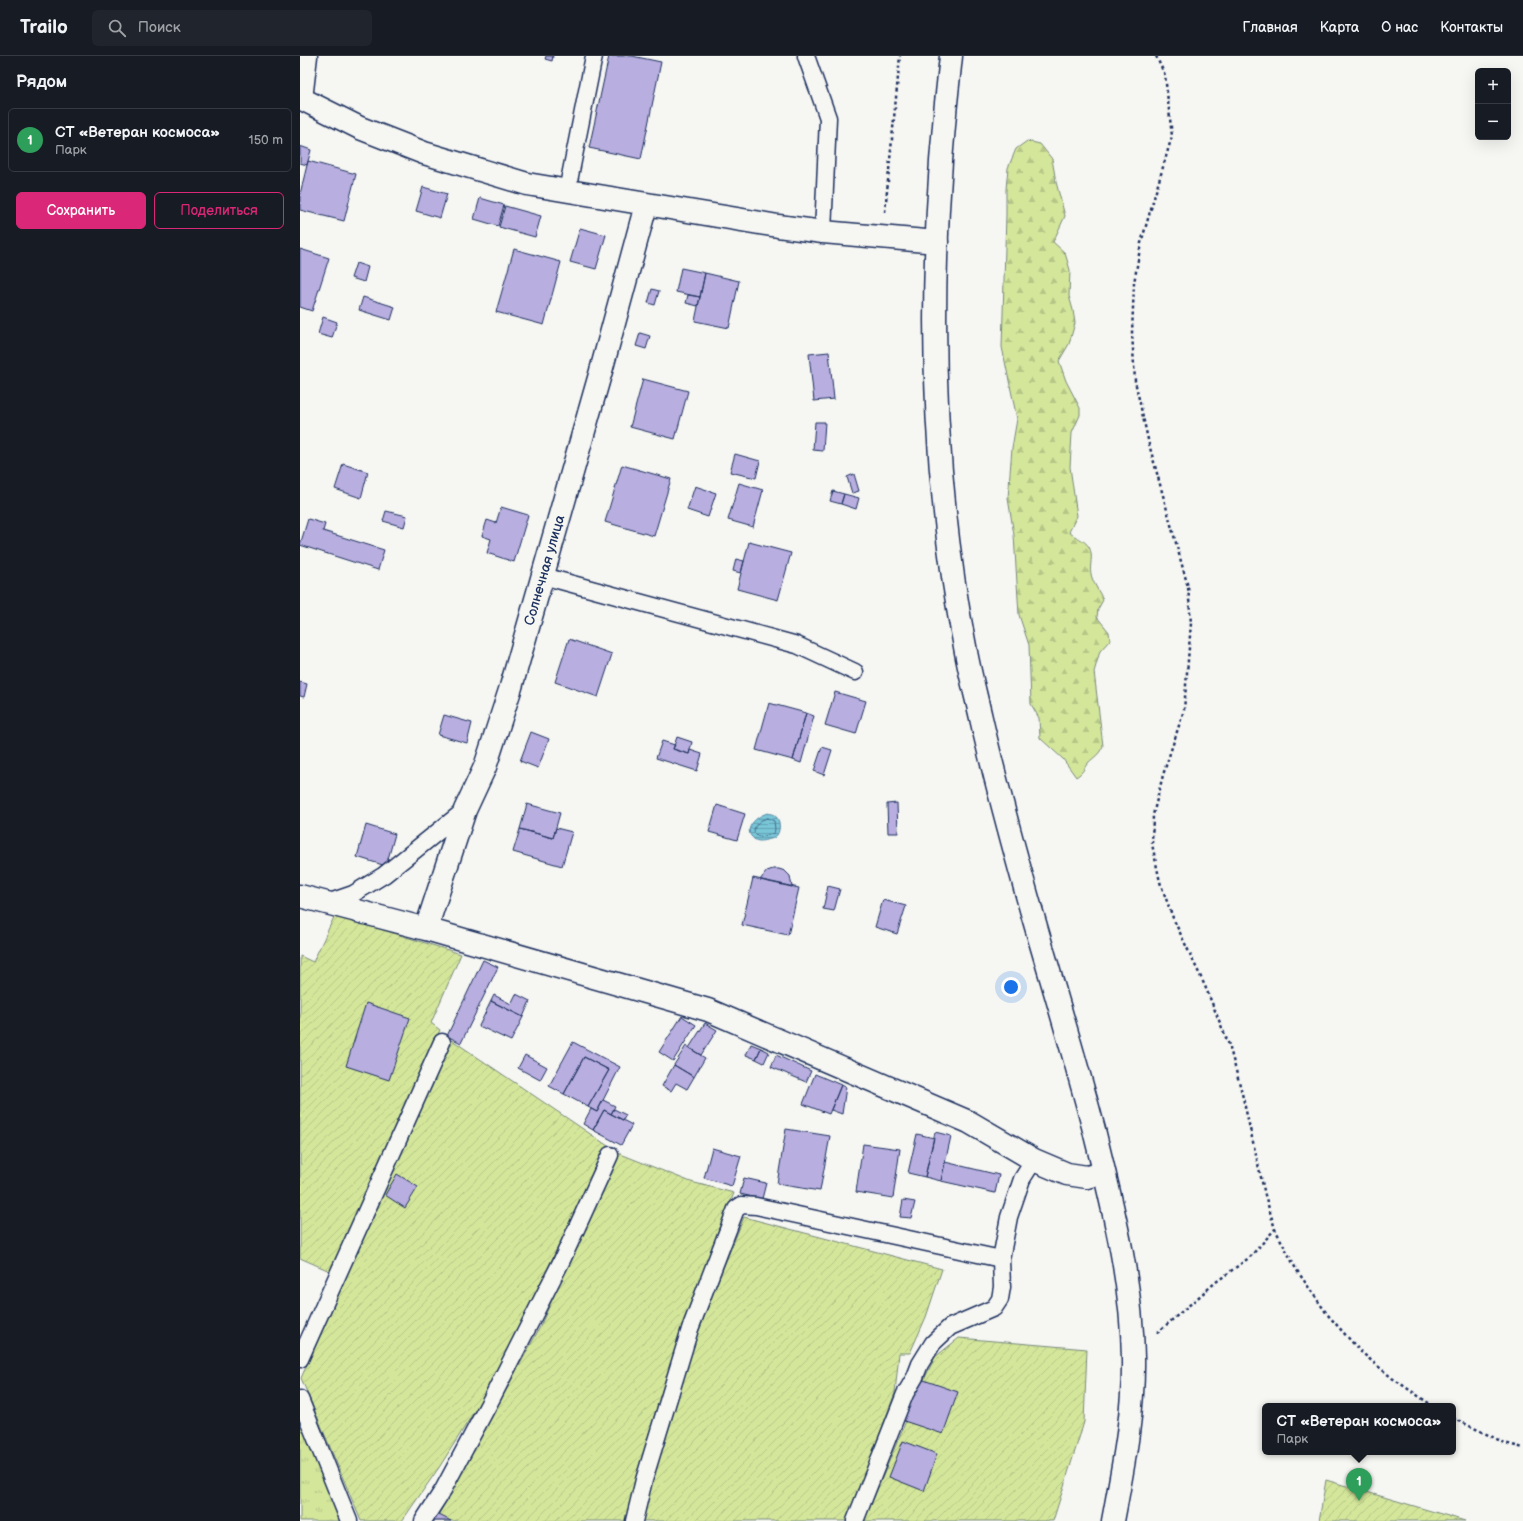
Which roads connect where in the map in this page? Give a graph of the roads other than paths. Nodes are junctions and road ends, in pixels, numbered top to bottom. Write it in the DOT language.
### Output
graph roads {
  1 [pos="306,56"];
  2 [pos="594,56"];
  3 [pos="806,56"];
  4 [pos="951,56"];
  5 [pos="300,98"];
  6 [pos="567,191"];
  7 [pos="646,205"];
  8 [pos="823,232"];
  9 [pos="937,242"];
  10 [pos="543,576"];
  11 [pos="855,672"];
  12 [pos="465,810"];
  13 [pos="301,897"];
  14 [pos="327,903"];
  15 [pos="426,929"];
  16 [pos="442,1042"];
  17 [pos="610,1155"];
  18 [pos="1034,1160"];
  19 [pos="1104,1173"];
  20 [pos="1001,1258"];
  21 [pos="300,1359"];
  22 [pos="300,1399"];
  23 [pos="349,1521"];
  24 [pos="424,1521"];
  25 [pos="634,1521"];
  26 [pos="855,1521"];
  27 [pos="1113,1521"];
  1 -- 5 [label="street"];
  2 -- 6 [label="lane"];
  3 -- 8 [label="lane"];
  4 -- 9 [label="street"];
  5 -- 6 [label="street"];
  6 -- 7 [label="street"];
  7 -- 8 [label="street"];
  7 -- 10 [label="street, Солнечная улица"];
  8 -- 9 [label="street"];
  9 -- 19 [label="street"];
  10 -- 11 [label="lane"];
  10 -- 12 [label="street, Солнечная улица"];
  12 -- 14 [label="lane"];
  12 -- 15 [label="street, Солнечная улица"];
  13 -- 14 [label="street"];
  14 -- 15 [label="street"];
  15 -- 18 [label="street"];
  16 -- 21 [label="lane"];
  17 -- 24 [label="lane"];
  18 -- 19 [label="street"];
  18 -- 20 [label="lane"];
  19 -- 27 [label="street"];
  20 -- 25 [label="lane"];
  20 -- 26 [label="lane"];
  22 -- 23 [label="lane"];
}
